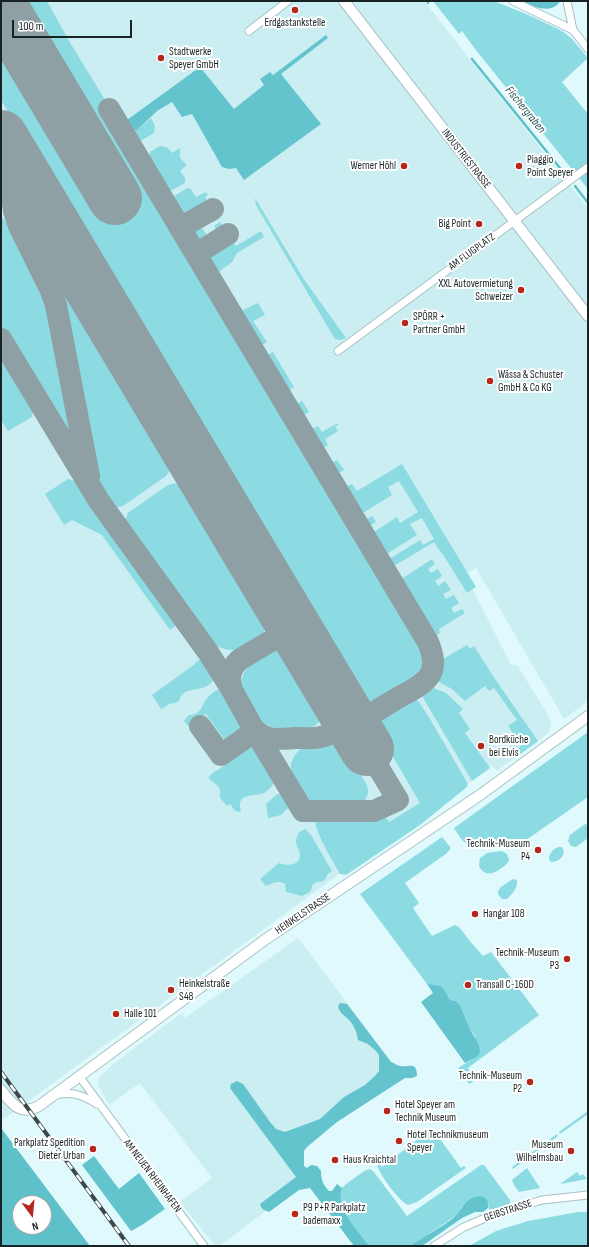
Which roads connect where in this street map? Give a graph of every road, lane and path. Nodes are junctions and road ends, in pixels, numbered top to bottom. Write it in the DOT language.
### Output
graph roads {
  1 [pos="288,1"];
  2 [pos="344,1"];
  3 [pos="513,1"];
  4 [pos="566,1"];
  5 [pos="573,30"];
  6 [pos="249,31"];
  7 [pos="588,49"];
  8 [pos="588,167"];
  9 [pos="514,221"];
  10 [pos="588,316"];
  11 [pos="338,351"];
  12 [pos="588,716"];
  13 [pos="79,1076"];
  14 [pos="1,1090"];
  15 [pos="51,1097"];
  16 [pos="100,1106"];
  17 [pos="588,1195"];
  18 [pos="204,1246"];
  19 [pos="434,1246"];
  1 -- 6 [label="street"];
  2 -- 9 [label="street, INDUSTRIESTRASSE"];
  3 -- 5 [label="street"];
  4 -- 5 [label="street"];
  5 -- 7 [label="street"];
  8 -- 9 [label="street, AM FLUGPLATZ"];
  9 -- 10 [label="street, INDUSTRIESTRASSE"];
  9 -- 11 [label="street, AM FLUGPLATZ"];
  12 -- 13 [label="street, HEINKELSTRASSE"];
  13 -- 15 [label="street, HEINKELSTRASSE"];
  13 -- 16 [label="street, AM NEUEN RHEINHAFEN"];
  14 -- 15 [label="street, HEINKELSTRASSE"];
  15 -- 16 [label="street, AM NEUEN RHEINHAFEN"];
  16 -- 18 [label="street, AM NEUEN RHEINHAFEN"];
  17 -- 19 [label="street, GEIBSTRASSE"];
}
